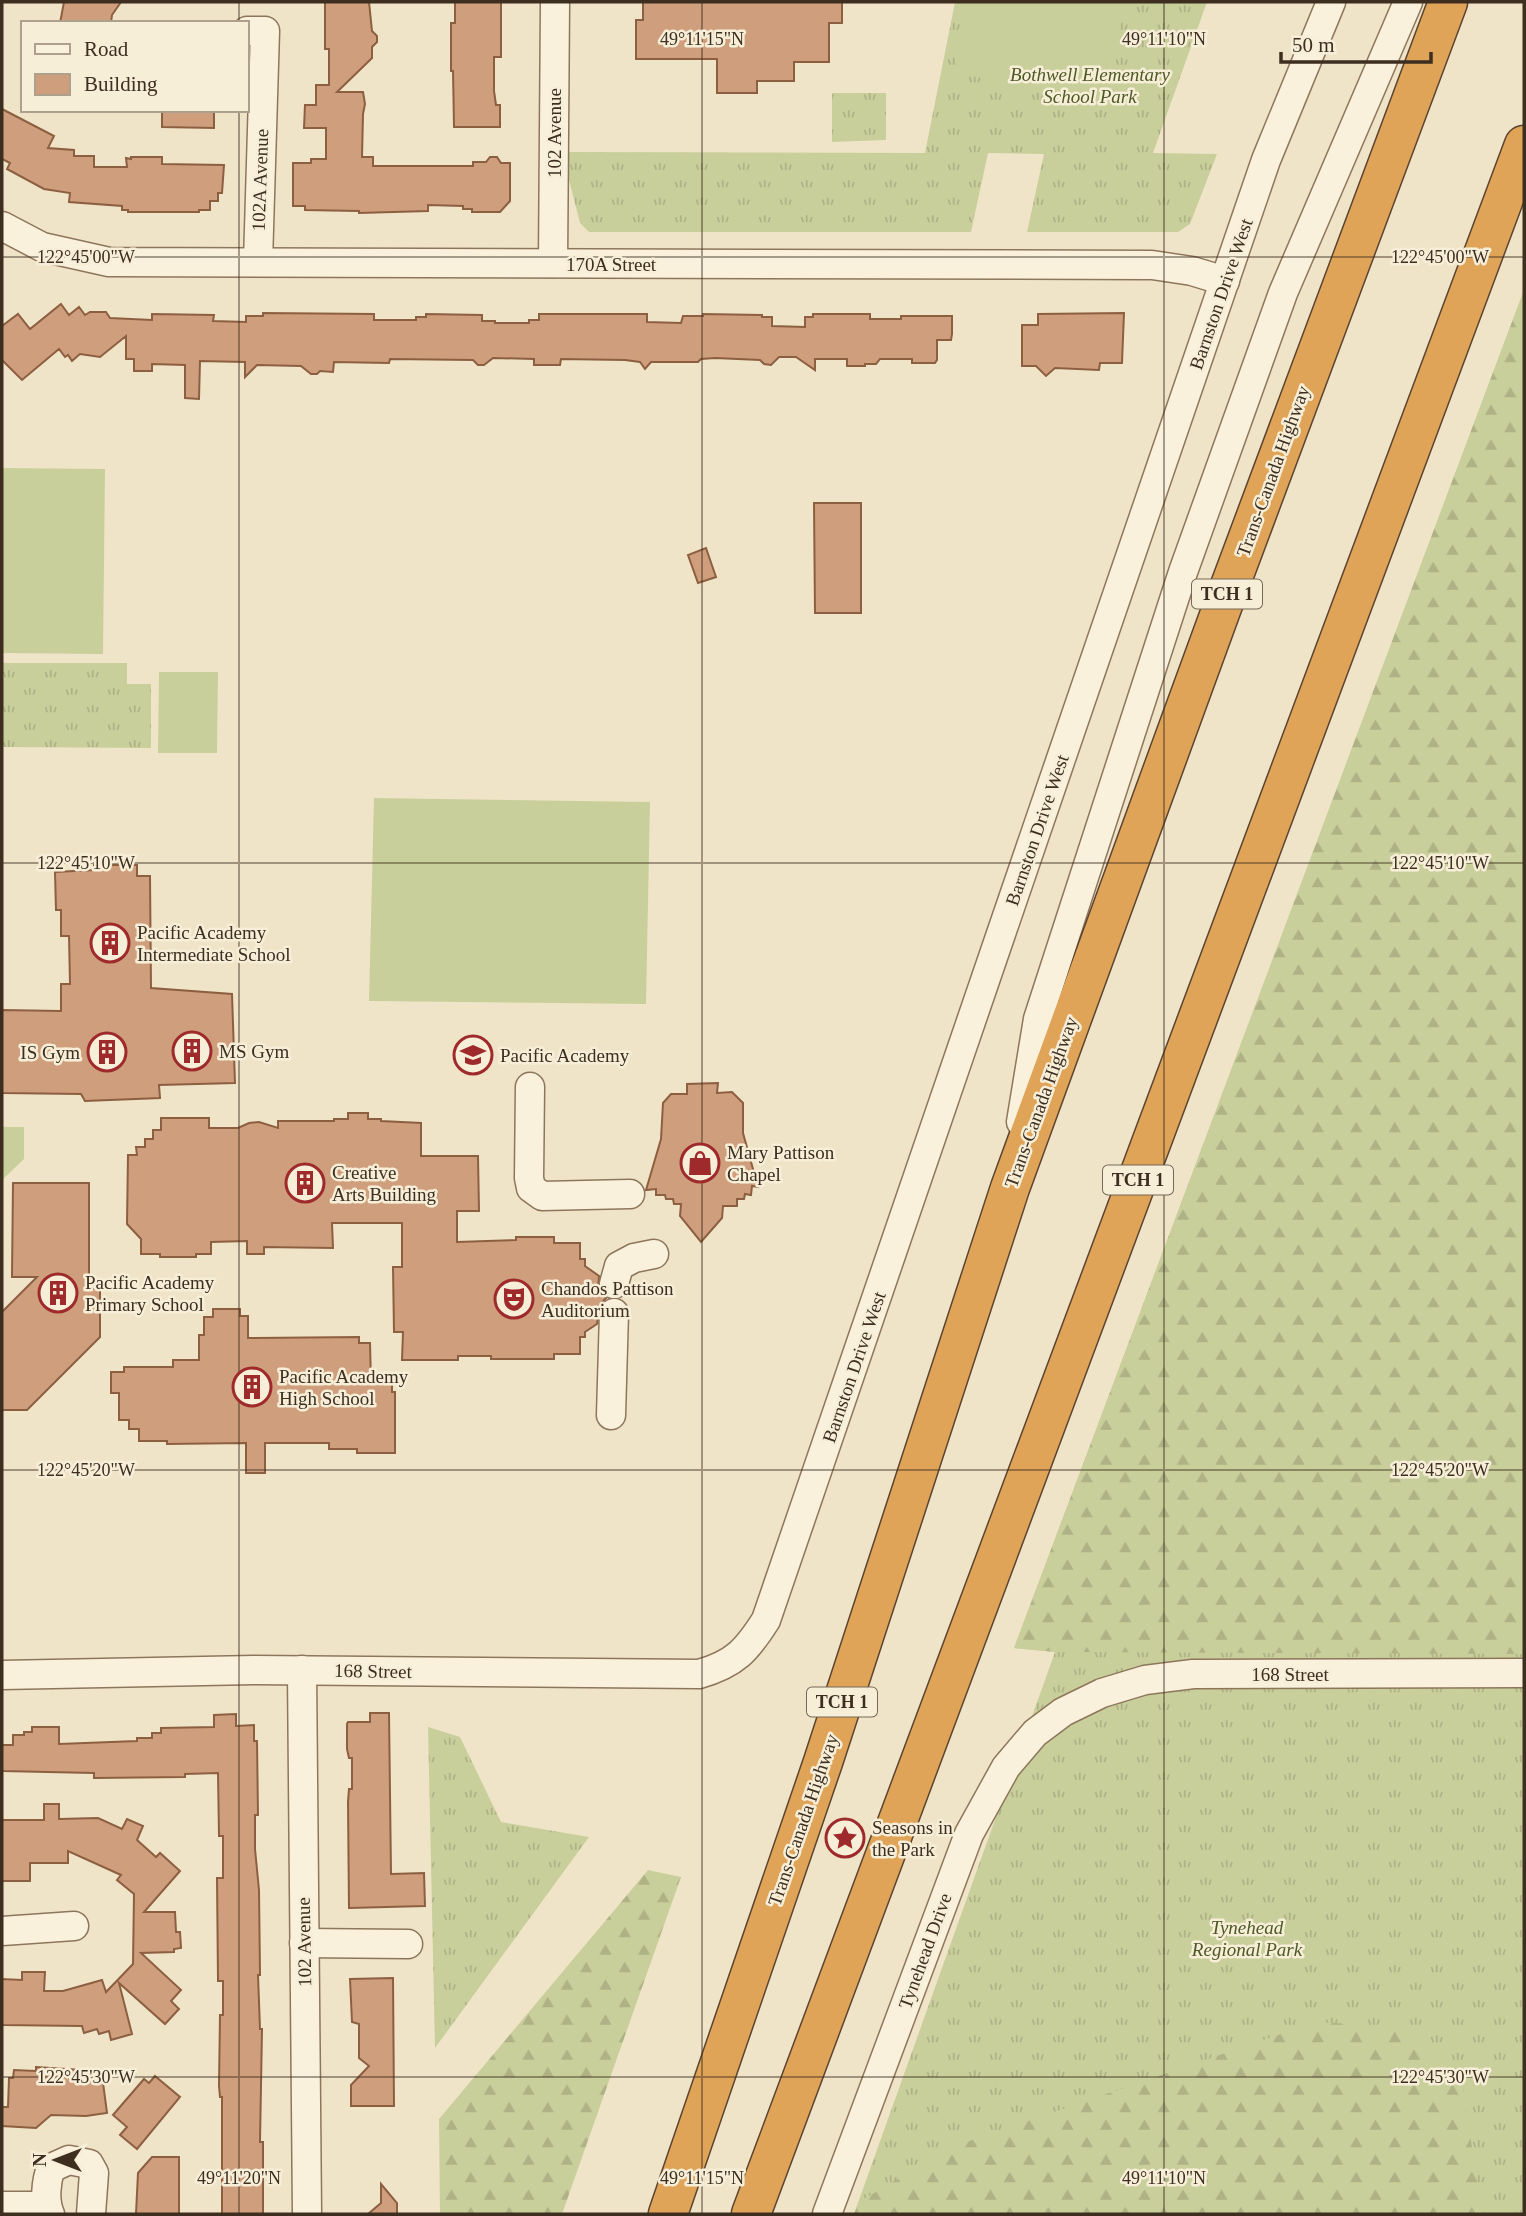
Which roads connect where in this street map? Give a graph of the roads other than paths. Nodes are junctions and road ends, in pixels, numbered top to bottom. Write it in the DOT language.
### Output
graph roads {
  1 [pos="555,2"];
  2 [pos="1331,2"];
  3 [pos="1408,2"];
  4 [pos="1448,2"];
  5 [pos="248,31"];
  6 [pos="1524,145"];
  7 [pos="2,226"];
  8 [pos="258,262"];
  9 [pos="553,263"];
  10 [pos="1225,281"];
  11 [pos="530,1087"];
  12 [pos="1010,1188"];
  13 [pos="630,1194"];
  14 [pos="654,1254"];
  15 [pos="614,1283"];
  16 [pos="614,1313"];
  17 [pos="611,1415"];
  18 [pos="740,1656"];
  19 [pos="302,1670"];
  20 [pos="1524,1673"];
  21 [pos="2,1675"];
  22 [pos="1063,1712"];
  23 [pos="74,1927"];
  24 [pos="2,1931"];
  25 [pos="304,1943"];
  26 [pos="408,1944"];
  27 [pos="2,2206"];
  28 [pos="48,2210"];
  29 [pos="91,2214"];
  30 [pos="307,2214"];
  31 [pos="667,2214"];
  32 [pos="751,2214"];
  33 [pos="827,2214"];
  1 -- 9 [label="street, 102 Avenue"];
  2 -- 10 [label="street, Barnston Drive West"];
  3 -- 12 [label="street"];
  4 -- 12 [label="highway, Trans-Canada Highway / TCH 1"];
  5 -- 8 [label="street, 102A Avenue"];
  6 -- 32 [label="highway, TCH 1"];
  7 -- 8 [label="street, 170A Street"];
  8 -- 9 [label="street, 170A Street"];
  9 -- 10 [label="street, 170A Street"];
  10 -- 18 [label="street, Barnston Drive West"];
  11 -- 13 [label="street"];
  12 -- 31 [label="highway, Trans-Canada Highway / TCH 1"];
  14 -- 15 [label="street"];
  16 -- 17 [label="street"];
  18 -- 19 [label="street, 168 Street"];
  19 -- 21 [label="street, 168 Street"];
  19 -- 25 [label="street, 102 Avenue"];
  20 -- 22 [label="street, 168 Street"];
  22 -- 33 [label="street, Tynehead Drive"];
  23 -- 24 [label="street"];
  25 -- 26 [label="street"];
  25 -- 30 [label="street, 102 Avenue"];
  27 -- 28 [label="street"];
  28 -- 29 [label="street"];
}
